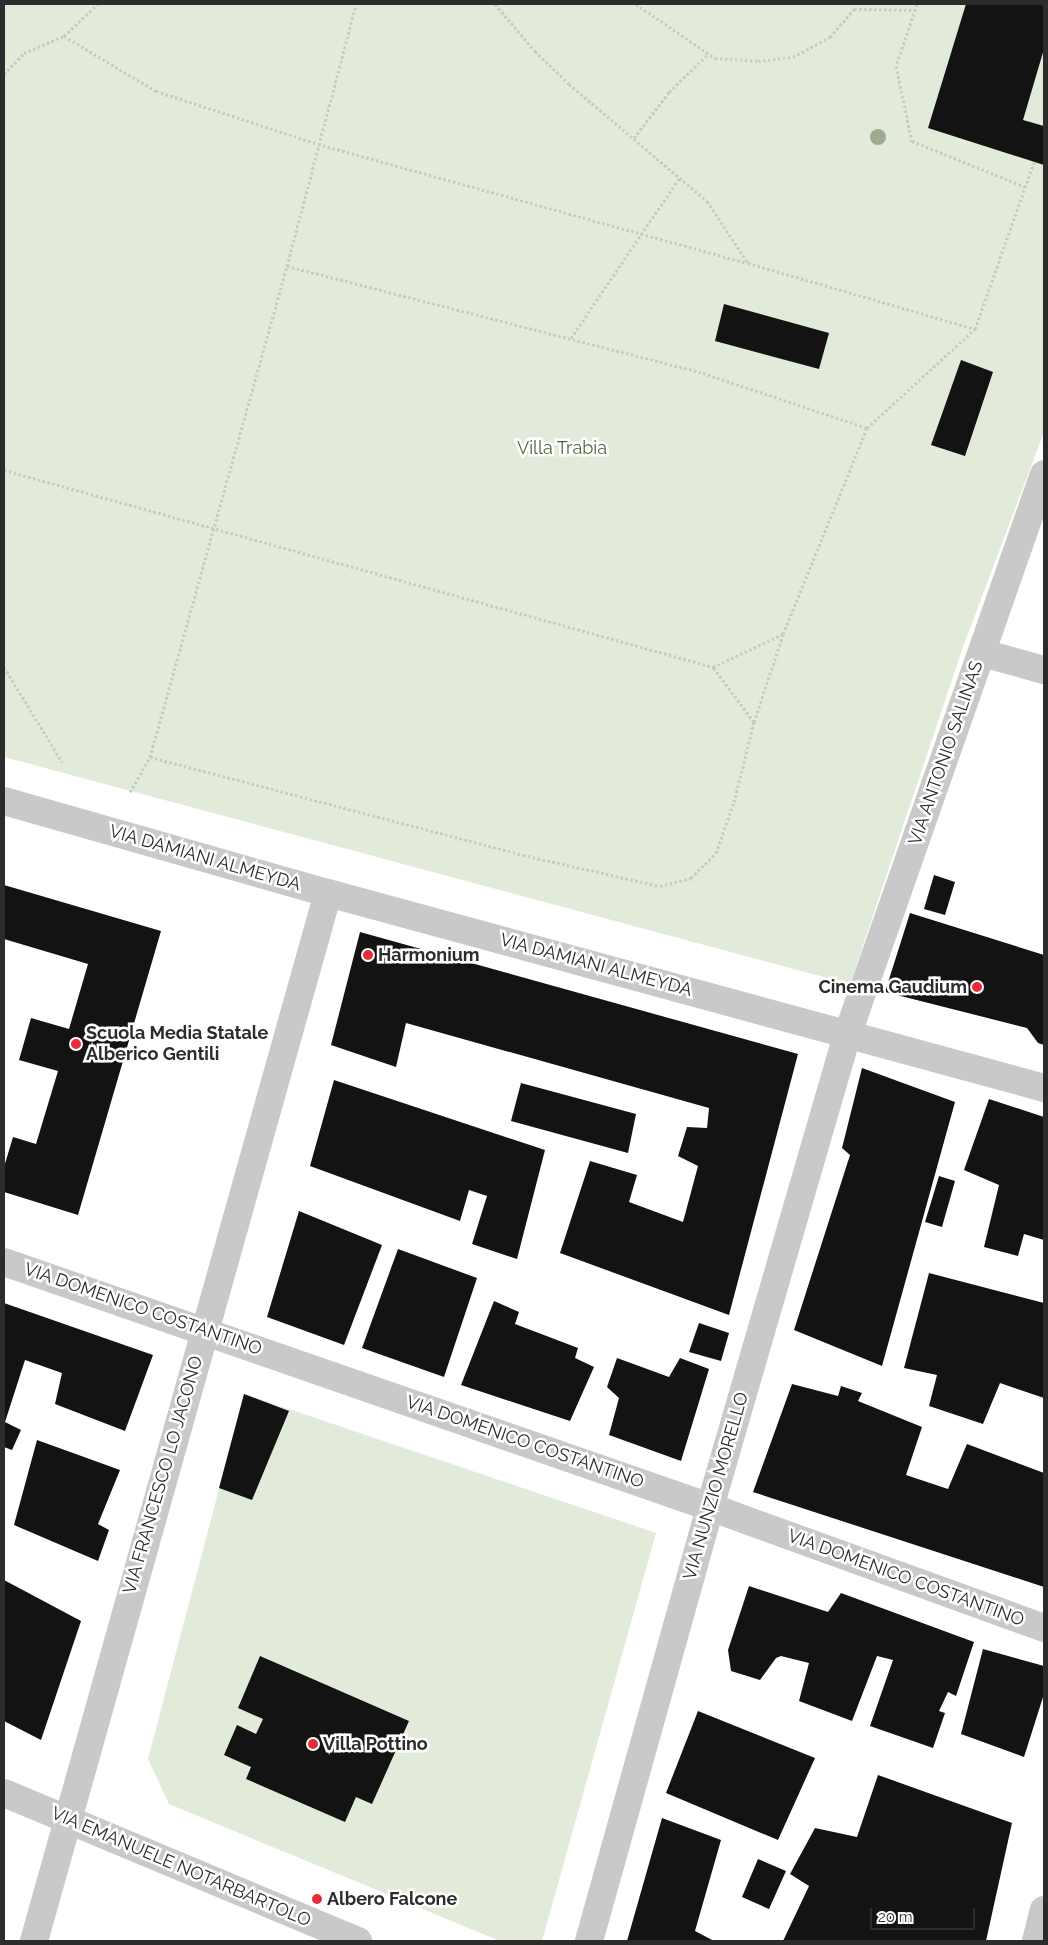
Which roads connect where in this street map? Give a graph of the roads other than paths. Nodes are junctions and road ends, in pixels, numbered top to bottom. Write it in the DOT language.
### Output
graph roads {
  1 [pos="1044,474"];
  2 [pos="982,653"];
  3 [pos="1044,670"];
  4 [pos="4,801"];
  5 [pos="328,893"];
  6 [pos="848,1033"];
  7 [pos="1044,1088"];
  8 [pos="4,1262"];
  9 [pos="204,1329"];
  10 [pos="710,1507"];
  11 [pos="1044,1628"];
  12 [pos="4,1793"];
  13 [pos="67,1819"];
  14 [pos="1044,1910"];
  15 [pos="34,1941"];
  16 [pos="358,1941"];
  17 [pos="589,1941"];
  18 [pos="1036,1941"];
  1 -- 2 [label="street, VIA ANTONIO SALINAS"];
  2 -- 3 [label="street"];
  2 -- 6 [label="street, VIA ANTONIO SALINAS"];
  4 -- 5 [label="street, VIA DAMIANI ALMEYDA"];
  5 -- 6 [label="street, VIA DAMIANI ALMEYDA"];
  5 -- 9 [label="street, VIA FRANCESCO LO JACONO"];
  6 -- 7 [label="street, VIA DAMIANI ALMEYDA"];
  6 -- 10 [label="street, VIA NUNZIO MORELLO"];
  8 -- 9 [label="street, VIA DOMENICO COSTANTINO"];
  9 -- 10 [label="street, VIA DOMENICO COSTANTINO"];
  9 -- 13 [label="street, VIA FRANCESCO LO JACONO"];
  10 -- 11 [label="street, VIA DOMENICO COSTANTINO"];
  10 -- 17 [label="street, VIA NUNZIO MORELLO"];
  12 -- 13 [label="street, VIA EMANUELE NOTARBARTOLO"];
  13 -- 15 [label="street, VIA FRANCESCO LO JACONO"];
  13 -- 16 [label="street, VIA EMANUELE NOTARBARTOLO"];
  14 -- 18 [label="street"];
}
